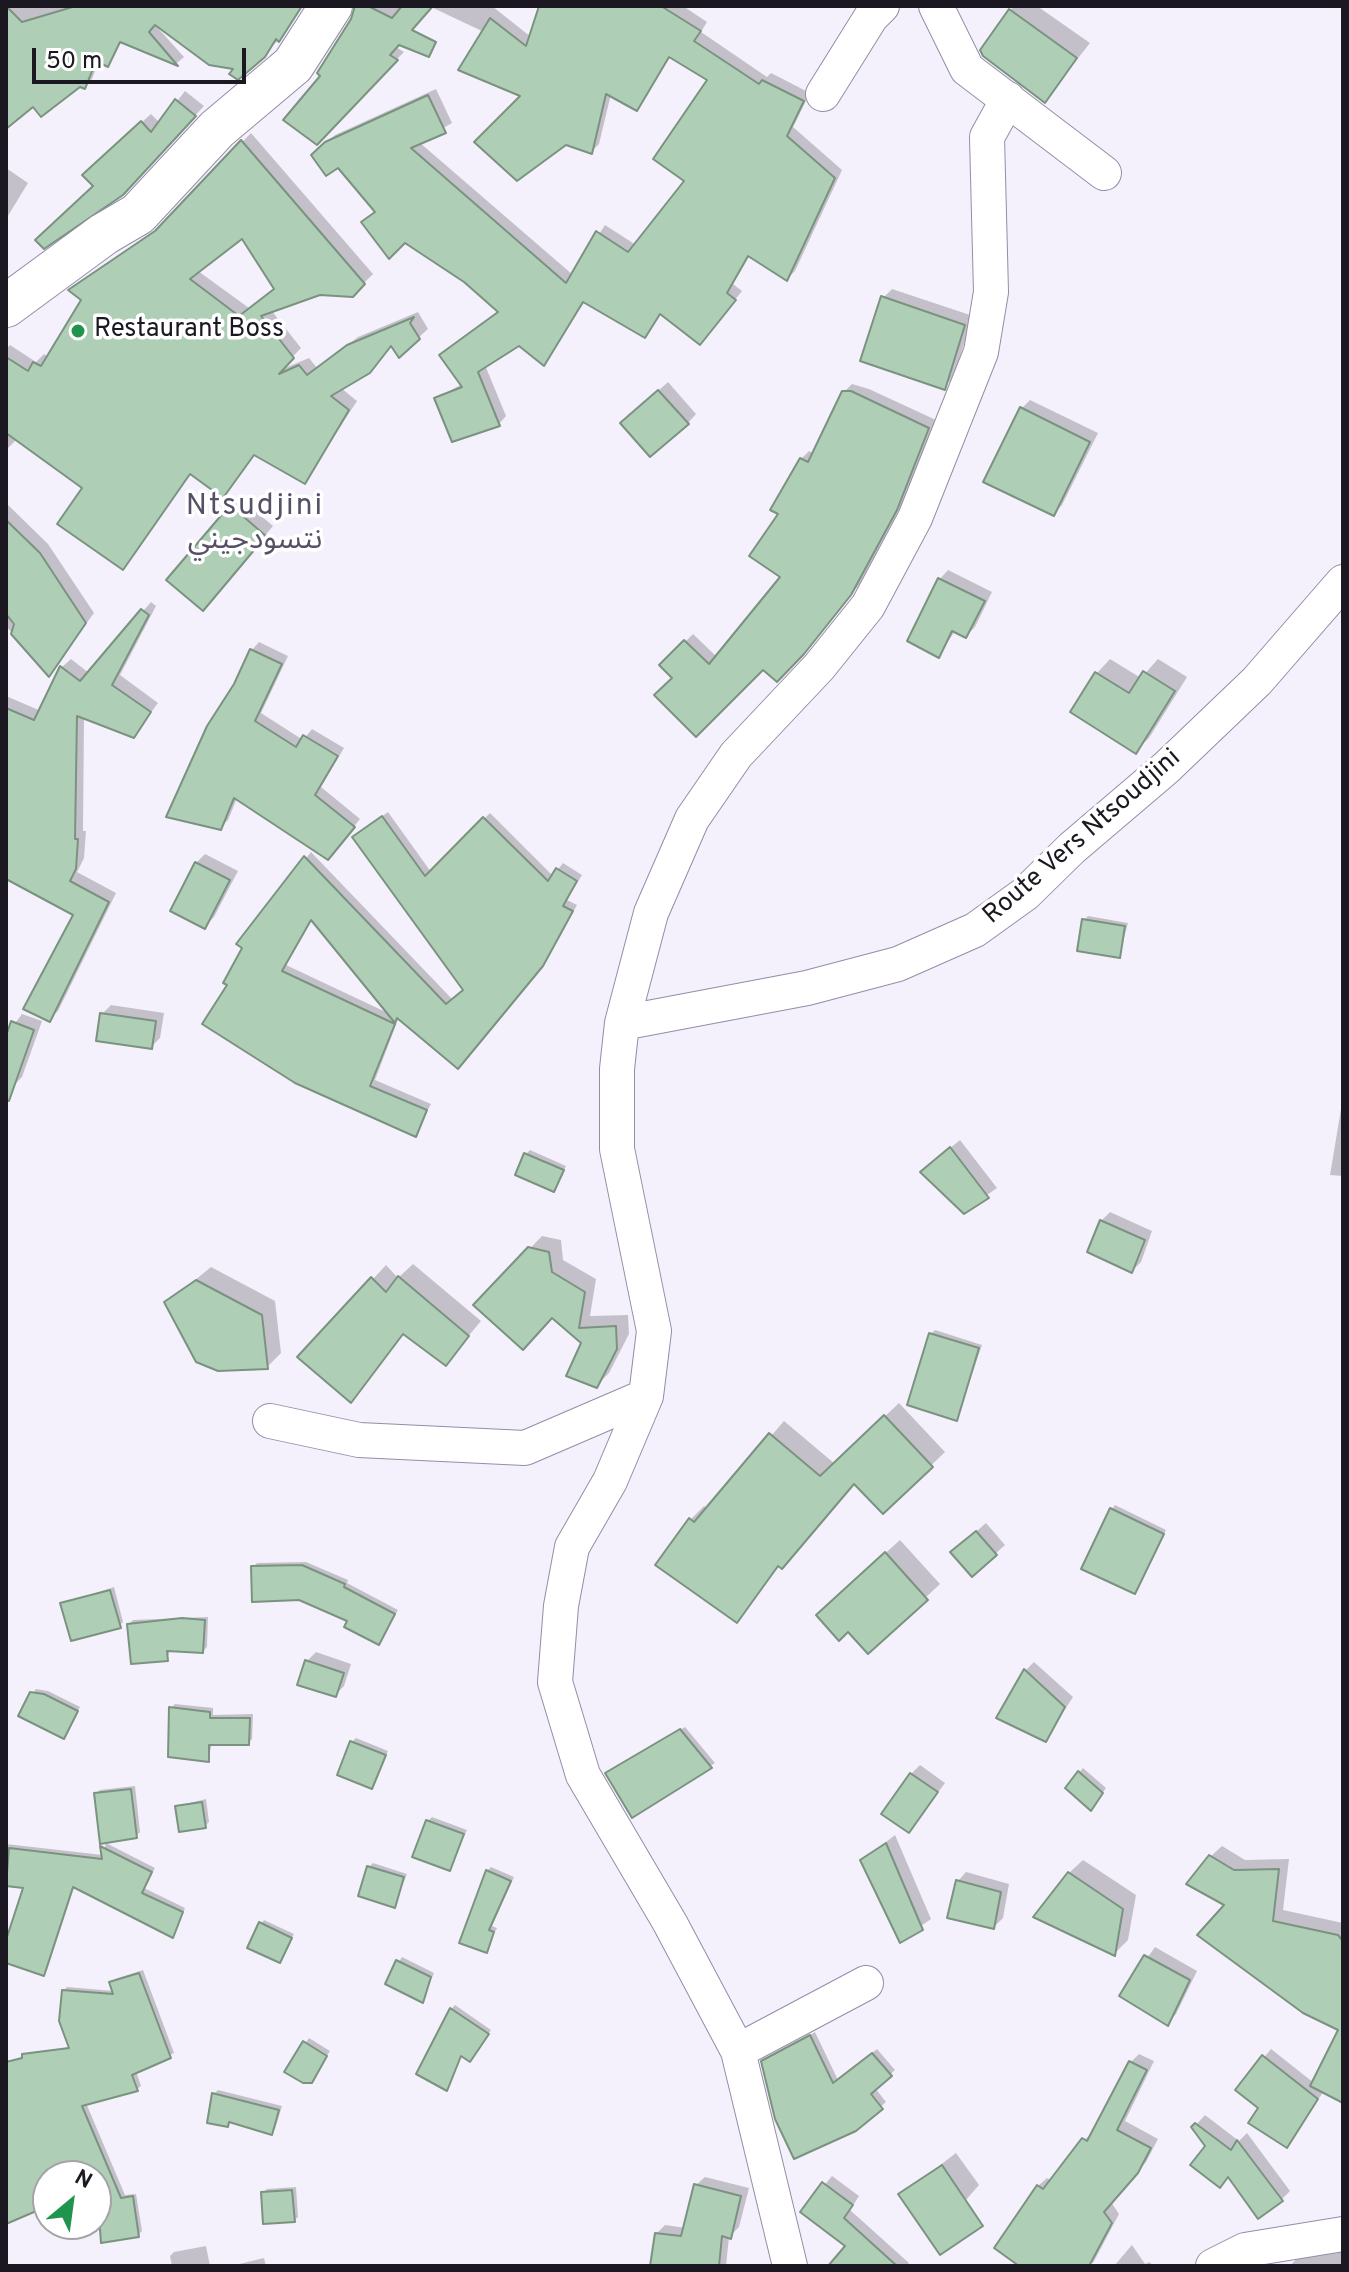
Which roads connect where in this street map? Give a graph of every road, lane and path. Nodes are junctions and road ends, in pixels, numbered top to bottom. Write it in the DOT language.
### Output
graph roads {
  1 [pos="331,6"];
  2 [pos="882,6"];
  3 [pos="936,6"];
  4 [pos="823,94"];
  5 [pos="1008,99"];
  6 [pos="1104,173"];
  7 [pos="6,306"];
  8 [pos="1343,582"];
  9 [pos="622,1023"];
  10 [pos="646,1396"];
  11 [pos="270,1421"];
  12 [pos="866,1983"];
  13 [pos="738,2051"];
  14 [pos="1343,2234"];
  15 [pos="790,2266"];
  16 [pos="1213,2266"];
  1 -- 7 [label="street"];
  2 -- 4 [label="street"];
  3 -- 5 [label="street"];
  5 -- 6 [label="street"];
  5 -- 9 [label="street"];
  8 -- 9 [label="street, Route Vers Ntsoudjini"];
  9 -- 10 [label="street"];
  10 -- 11 [label="street"];
  10 -- 13 [label="street"];
  12 -- 13 [label="street"];
  13 -- 15 [label="street"];
  14 -- 16 [label="street"];
}
